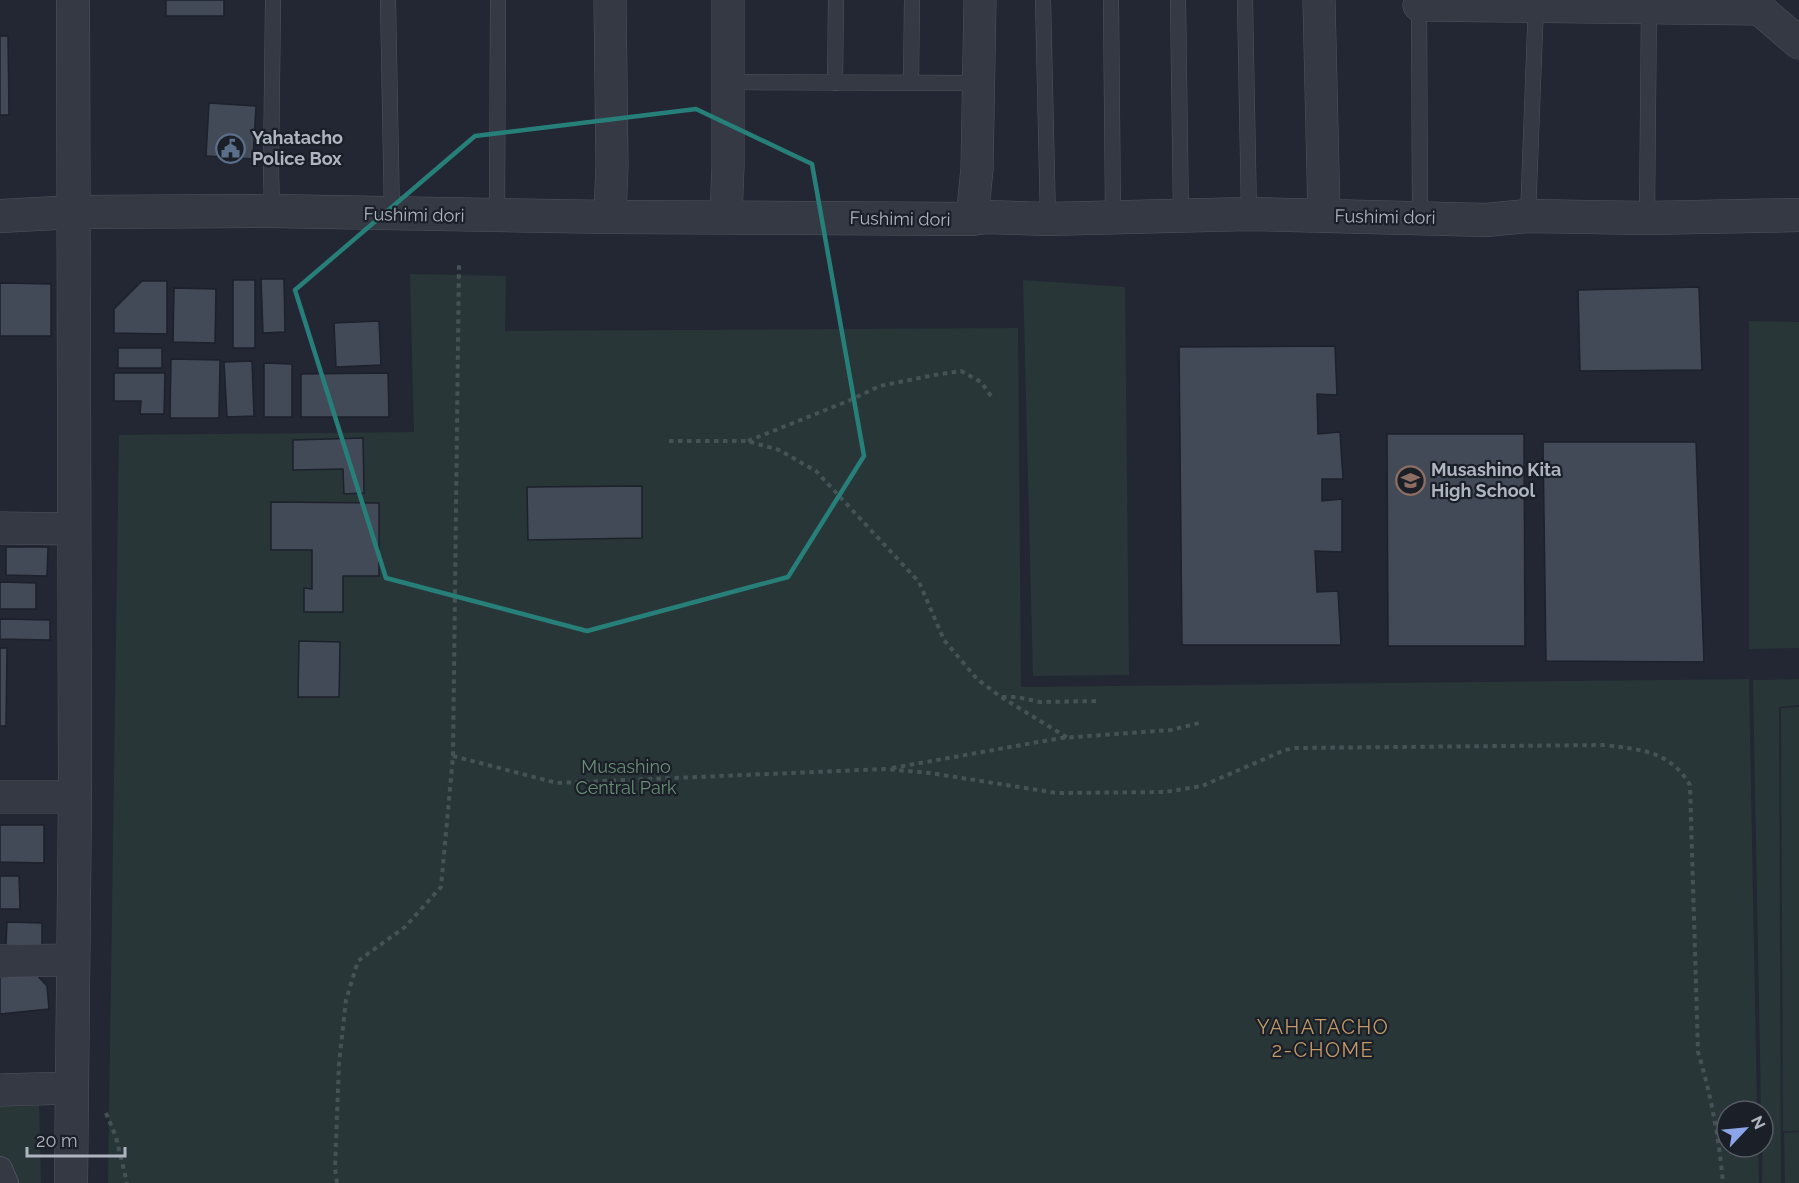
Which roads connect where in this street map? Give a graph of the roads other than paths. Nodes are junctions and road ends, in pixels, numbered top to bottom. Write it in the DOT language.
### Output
graph roads {
  1 [pos="73,0"];
  2 [pos="273,0"];
  3 [pos="388,0"];
  4 [pos="498,0"];
  5 [pos="610,0"];
  6 [pos="728,0"];
  7 [pos="836,0"];
  8 [pos="912,0"];
  9 [pos="980,0"];
  10 [pos="1043,0"];
  11 [pos="1111,0"];
  12 [pos="1178,0"];
  13 [pos="1245,0"];
  14 [pos="1319,0"];
  15 [pos="1419,2"];
  16 [pos="1536,3"];
  17 [pos="1649,4"];
  18 [pos="1754,4"];
  19 [pos="1799,43"];
  20 [pos="728,82"];
  21 [pos="835,83"];
  22 [pos="911,83"];
  23 [pos="980,83"];
  24 [pos="272,211"];
  25 [pos="75,212"];
  26 [pos="1249,214"];
  27 [pos="392,215"];
  28 [pos="1799,215"];
  29 [pos="0,216"];
  30 [pos="497,216"];
  31 [pos="1180,216"];
  32 [pos="1324,216"];
  33 [pos="1528,216"];
  34 [pos="610,217"];
  35 [pos="726,217"];
  36 [pos="1113,218"];
  37 [pos="1419,218"];
  38 [pos="1647,218"];
  39 [pos="972,219"];
  40 [pos="1048,219"];
  41 [pos="0,528"];
  42 [pos="73,529"];
  43 [pos="0,797"];
  44 [pos="75,797"];
  45 [pos="73,960"];
  46 [pos="0,961"];
  47 [pos="72,1088"];
  48 [pos="0,1090"];
  49 [pos="0,1169"];
  50 [pos="6,1183"];
  51 [pos="71,1183"];
  1 -- 25 [label="street"];
  2 -- 24 [label="lane"];
  3 -- 27 [label="lane"];
  4 -- 30 [label="lane"];
  5 -- 34 [label="street"];
  6 -- 20 [label="street"];
  7 -- 21 [label="lane"];
  8 -- 22 [label="lane"];
  9 -- 23 [label="street"];
  10 -- 40 [label="lane"];
  11 -- 36 [label="lane"];
  12 -- 31 [label="lane"];
  13 -- 26 [label="lane"];
  14 -- 32 [label="street"];
  15 -- 16 [label="street"];
  15 -- 37 [label="lane"];
  16 -- 17 [label="street"];
  16 -- 33 [label="lane"];
  17 -- 18 [label="street"];
  17 -- 38 [label="lane"];
  18 -- 19 [label="street"];
  20 -- 21 [label="lane"];
  20 -- 35 [label="street"];
  21 -- 22 [label="lane"];
  22 -- 23 [label="lane"];
  23 -- 39 [label="street"];
  24 -- 25 [label="street, Fushimi dori"];
  24 -- 27 [label="street, Fushimi dori"];
  25 -- 29 [label="street, Fushimi dori"];
  25 -- 42 [label="street"];
  26 -- 31 [label="street, Fushimi dori"];
  26 -- 32 [label="street, Fushimi dori"];
  27 -- 30 [label="street, Fushimi dori"];
  28 -- 38 [label="street, Fushimi dori"];
  30 -- 34 [label="street, Fushimi dori"];
  31 -- 36 [label="street, Fushimi dori"];
  32 -- 37 [label="street, Fushimi dori"];
  33 -- 37 [label="street, Fushimi dori"];
  33 -- 38 [label="street, Fushimi dori"];
  34 -- 35 [label="street, Fushimi dori"];
  35 -- 39 [label="street, Fushimi dori"];
  36 -- 40 [label="street, Fushimi dori"];
  39 -- 40 [label="street, Fushimi dori"];
  41 -- 42 [label="street"];
  42 -- 44 [label="street"];
  43 -- 44 [label="street"];
  44 -- 45 [label="street"];
  45 -- 46 [label="street"];
  45 -- 47 [label="street"];
  47 -- 48 [label="street"];
  47 -- 51 [label="street"];
  49 -- 50 [label="street"];
}
